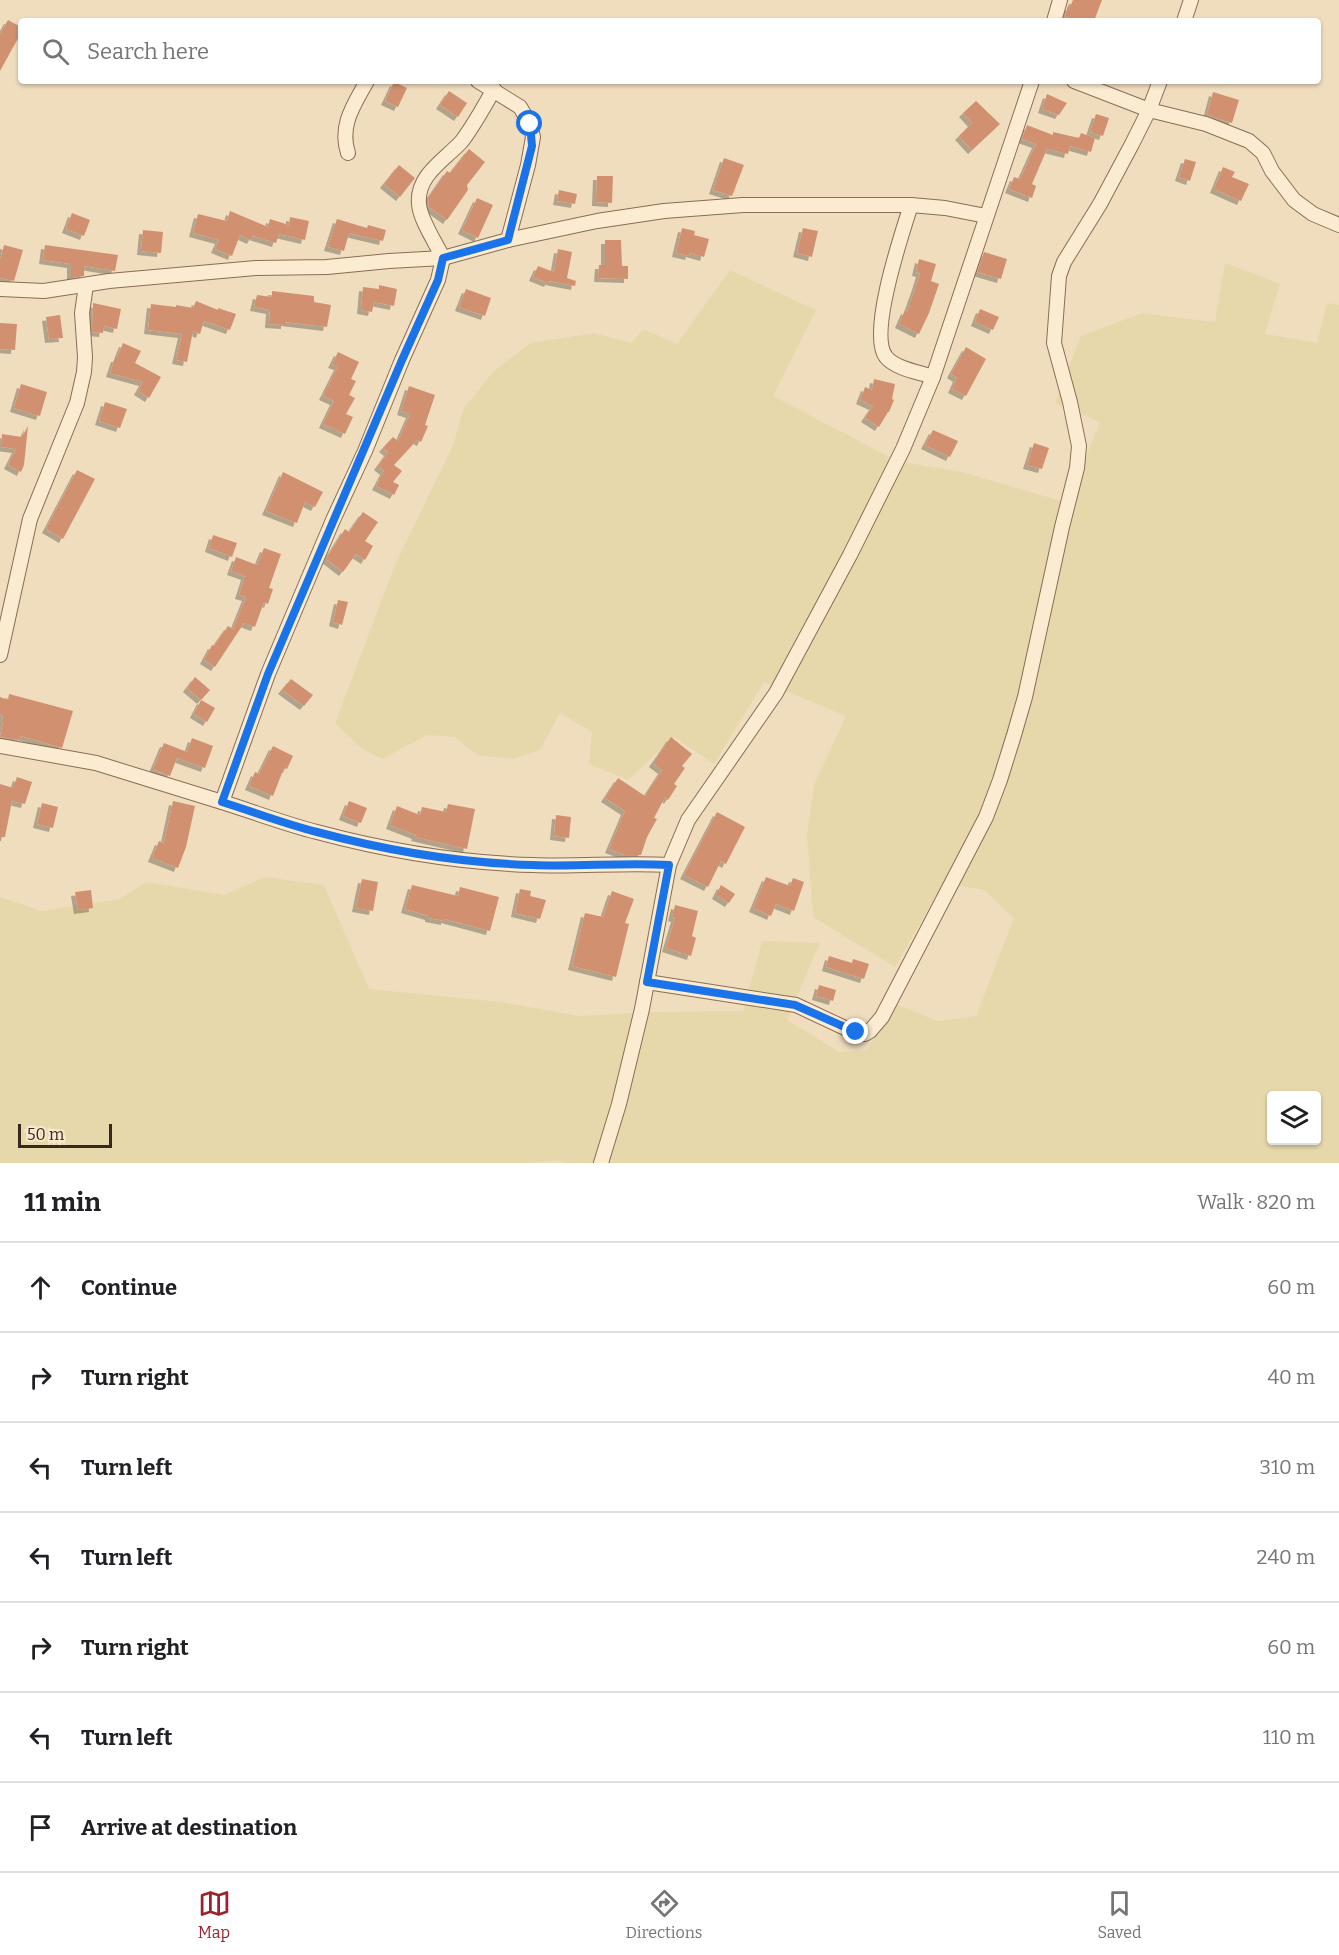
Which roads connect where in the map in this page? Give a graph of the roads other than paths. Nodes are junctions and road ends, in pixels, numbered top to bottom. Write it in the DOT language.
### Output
graph roads {
  1 [pos="1060,0"];
  2 [pos="1191,0"];
  3 [pos="1055,18"];
  4 [pos="1185,18"];
  5 [pos="365,84"];
  6 [pos="484,84"];
  7 [pos="1031,84"];
  8 [pos="1082,84"];
  9 [pos="1159,84"];
  10 [pos="494,89"];
  11 [pos="1149,110"];
  12 [pos="348,153"];
  13 [pos="911,205"];
  14 [pos="986,216"];
  15 [pos="1339,225"];
  16 [pos="508,240"];
  17 [pos="443,258"];
  18 [pos="86,285"];
  19 [pos="0,289"];
  20 [pos="933,377"];
  21 [pos="0,655"];
  22 [pos="0,746"];
  23 [pos="222,802"];
  24 [pos="669,865"];
  25 [pos="647,982"];
  26 [pos="601,1163"];
  1 -- 3 [label="street"];
  2 -- 4 [label="street"];
  5 -- 12 [label="street"];
  6 -- 10 [label="street"];
  7 -- 14 [label="street"];
  8 -- 11 [label="street"];
  9 -- 11 [label="street"];
  10 -- 16 [label="street"];
  10 -- 17 [label="street"];
  11 -- 15 [label="street"];
  11 -- 25 [label="street"];
  13 -- 14 [label="street"];
  13 -- 16 [label="street"];
  13 -- 20 [label="street"];
  14 -- 20 [label="street"];
  16 -- 17 [label="street"];
  17 -- 18 [label="street"];
  17 -- 23 [label="street"];
  18 -- 19 [label="street"];
  18 -- 21 [label="street"];
  20 -- 24 [label="street"];
  22 -- 23 [label="street"];
  23 -- 24 [label="street"];
  24 -- 25 [label="street"];
  25 -- 26 [label="street"];
}
